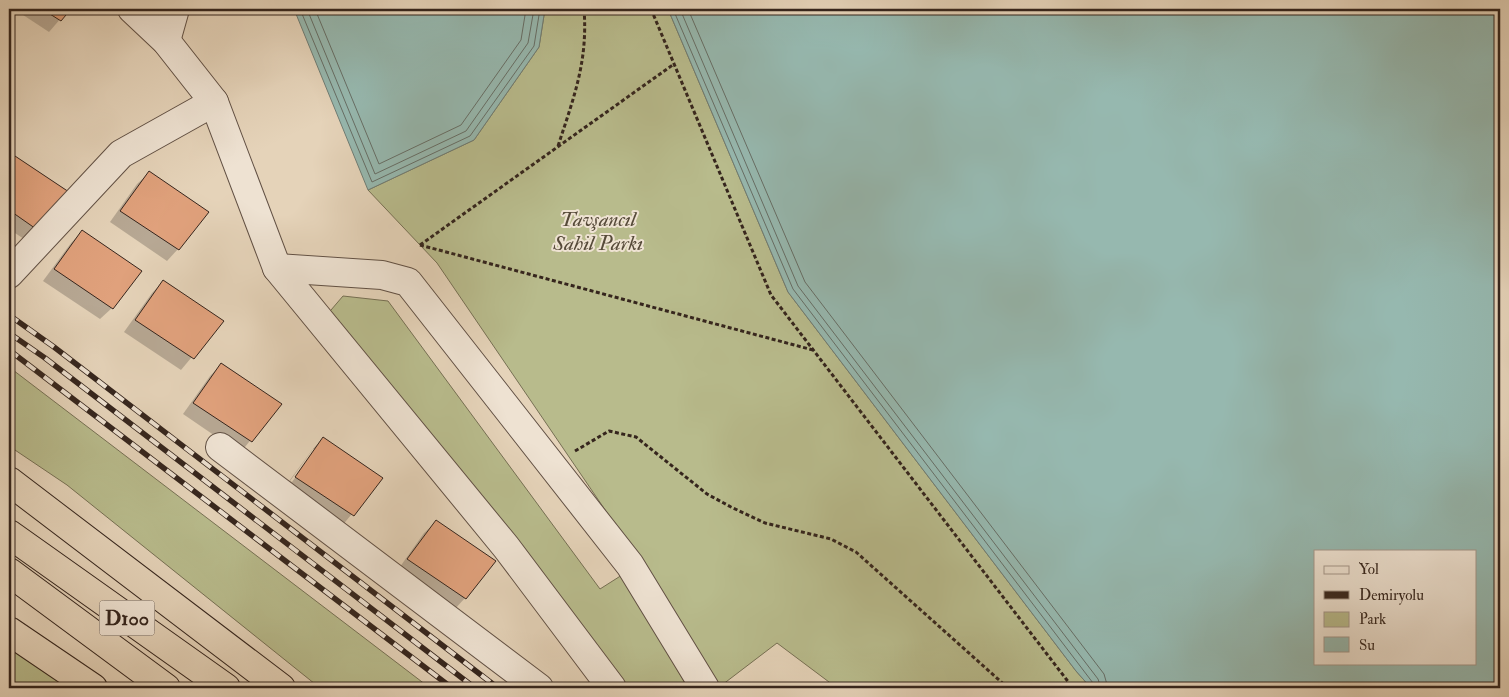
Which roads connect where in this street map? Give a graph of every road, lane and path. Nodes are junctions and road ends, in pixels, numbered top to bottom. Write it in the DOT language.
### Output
graph roads {
  1 [pos="132,9"];
  2 [pos="175,9"];
  3 [pos="584,9"];
  4 [pos="650,9"];
  5 [pos="166,41"];
  6 [pos="674,64"];
  7 [pos="214,102"];
  8 [pos="558,146"];
  9 [pos="277,268"];
  10 [pos="9,274"];
  11 [pos="814,350"];
  12 [pos="220,447"];
  13 [pos="568,455"];
  14 [pos="9,481"];
  15 [pos="19,541"];
  16 [pos="11,574"];
  17 [pos="9,630"];
  18 [pos="93,688"];
  19 [pos="166,688"];
  20 [pos="226,688"];
  21 [pos="281,688"];
  22 [pos="539,688"];
  23 [pos="612,688"];
  24 [pos="705,688"];
  25 [pos="1008,688"];
  26 [pos="1073,688"];
  1 -- 5 [label="street"];
  2 -- 5 [label="street"];
  3 -- 8 [label="path"];
  4 -- 6 [label="path"];
  5 -- 7 [label="street"];
  6 -- 8 [label="path"];
  6 -- 11 [label="path"];
  7 -- 9 [label="street"];
  7 -- 10 [label="street"];
  8 -- 11 [label="path"];
  9 -- 23 [label="street"];
  9 -- 24 [label="street"];
  11 -- 26 [label="path"];
  12 -- 22 [label="street"];
  13 -- 25 [label="path"];
  14 -- 21 [label="highway"];
  15 -- 20 [label="highway, D100"];
  16 -- 19 [label="highway"];
  17 -- 18 [label="highway"];
}
